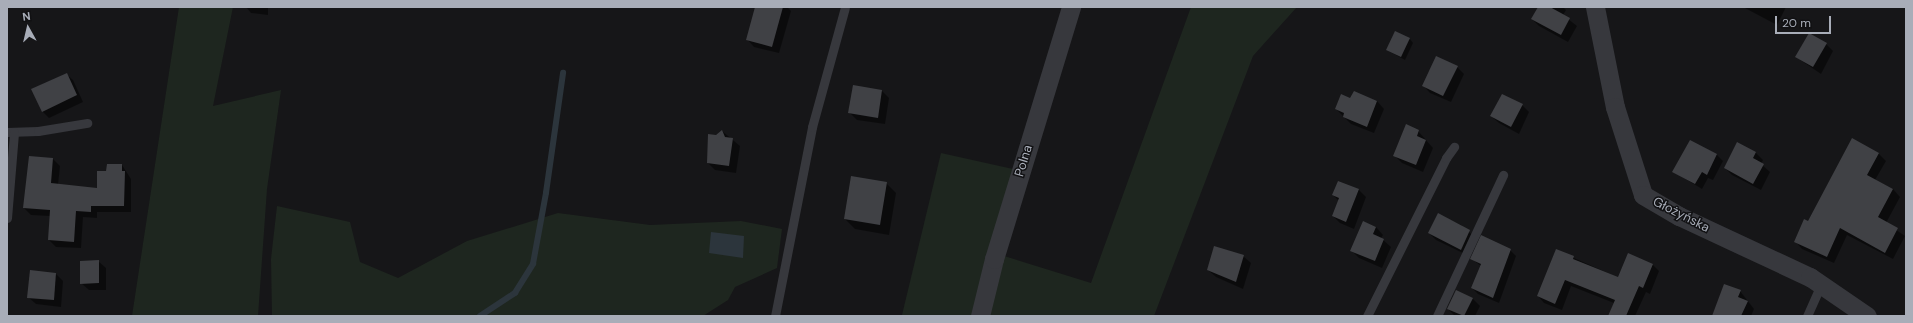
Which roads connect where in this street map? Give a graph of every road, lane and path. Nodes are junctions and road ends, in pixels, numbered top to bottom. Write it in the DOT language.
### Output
graph roads {
  1 [pos="845,7"];
  2 [pos="1071,7"];
  3 [pos="1595,7"];
  4 [pos="87,123"];
  5 [pos="11,132"];
  6 [pos="1454,147"];
  7 [pos="1503,175"];
  8 [pos="7,218"];
  9 [pos="1821,284"];
  10 [pos="775,316"];
  11 [pos="980,316"];
  12 [pos="1367,316"];
  13 [pos="1437,316"];
  14 [pos="1808,316"];
  15 [pos="1867,316"];
  1 -- 10 [label="lane"];
  2 -- 11 [label="street, Polna"];
  3 -- 9 [label="street, Głożyńska"];
  4 -- 5 [label="lane"];
  5 -- 8 [label="lane"];
  6 -- 12 [label="lane"];
  7 -- 13 [label="lane"];
  9 -- 14 [label="lane"];
  9 -- 15 [label="street, Głożyńska"];
}
